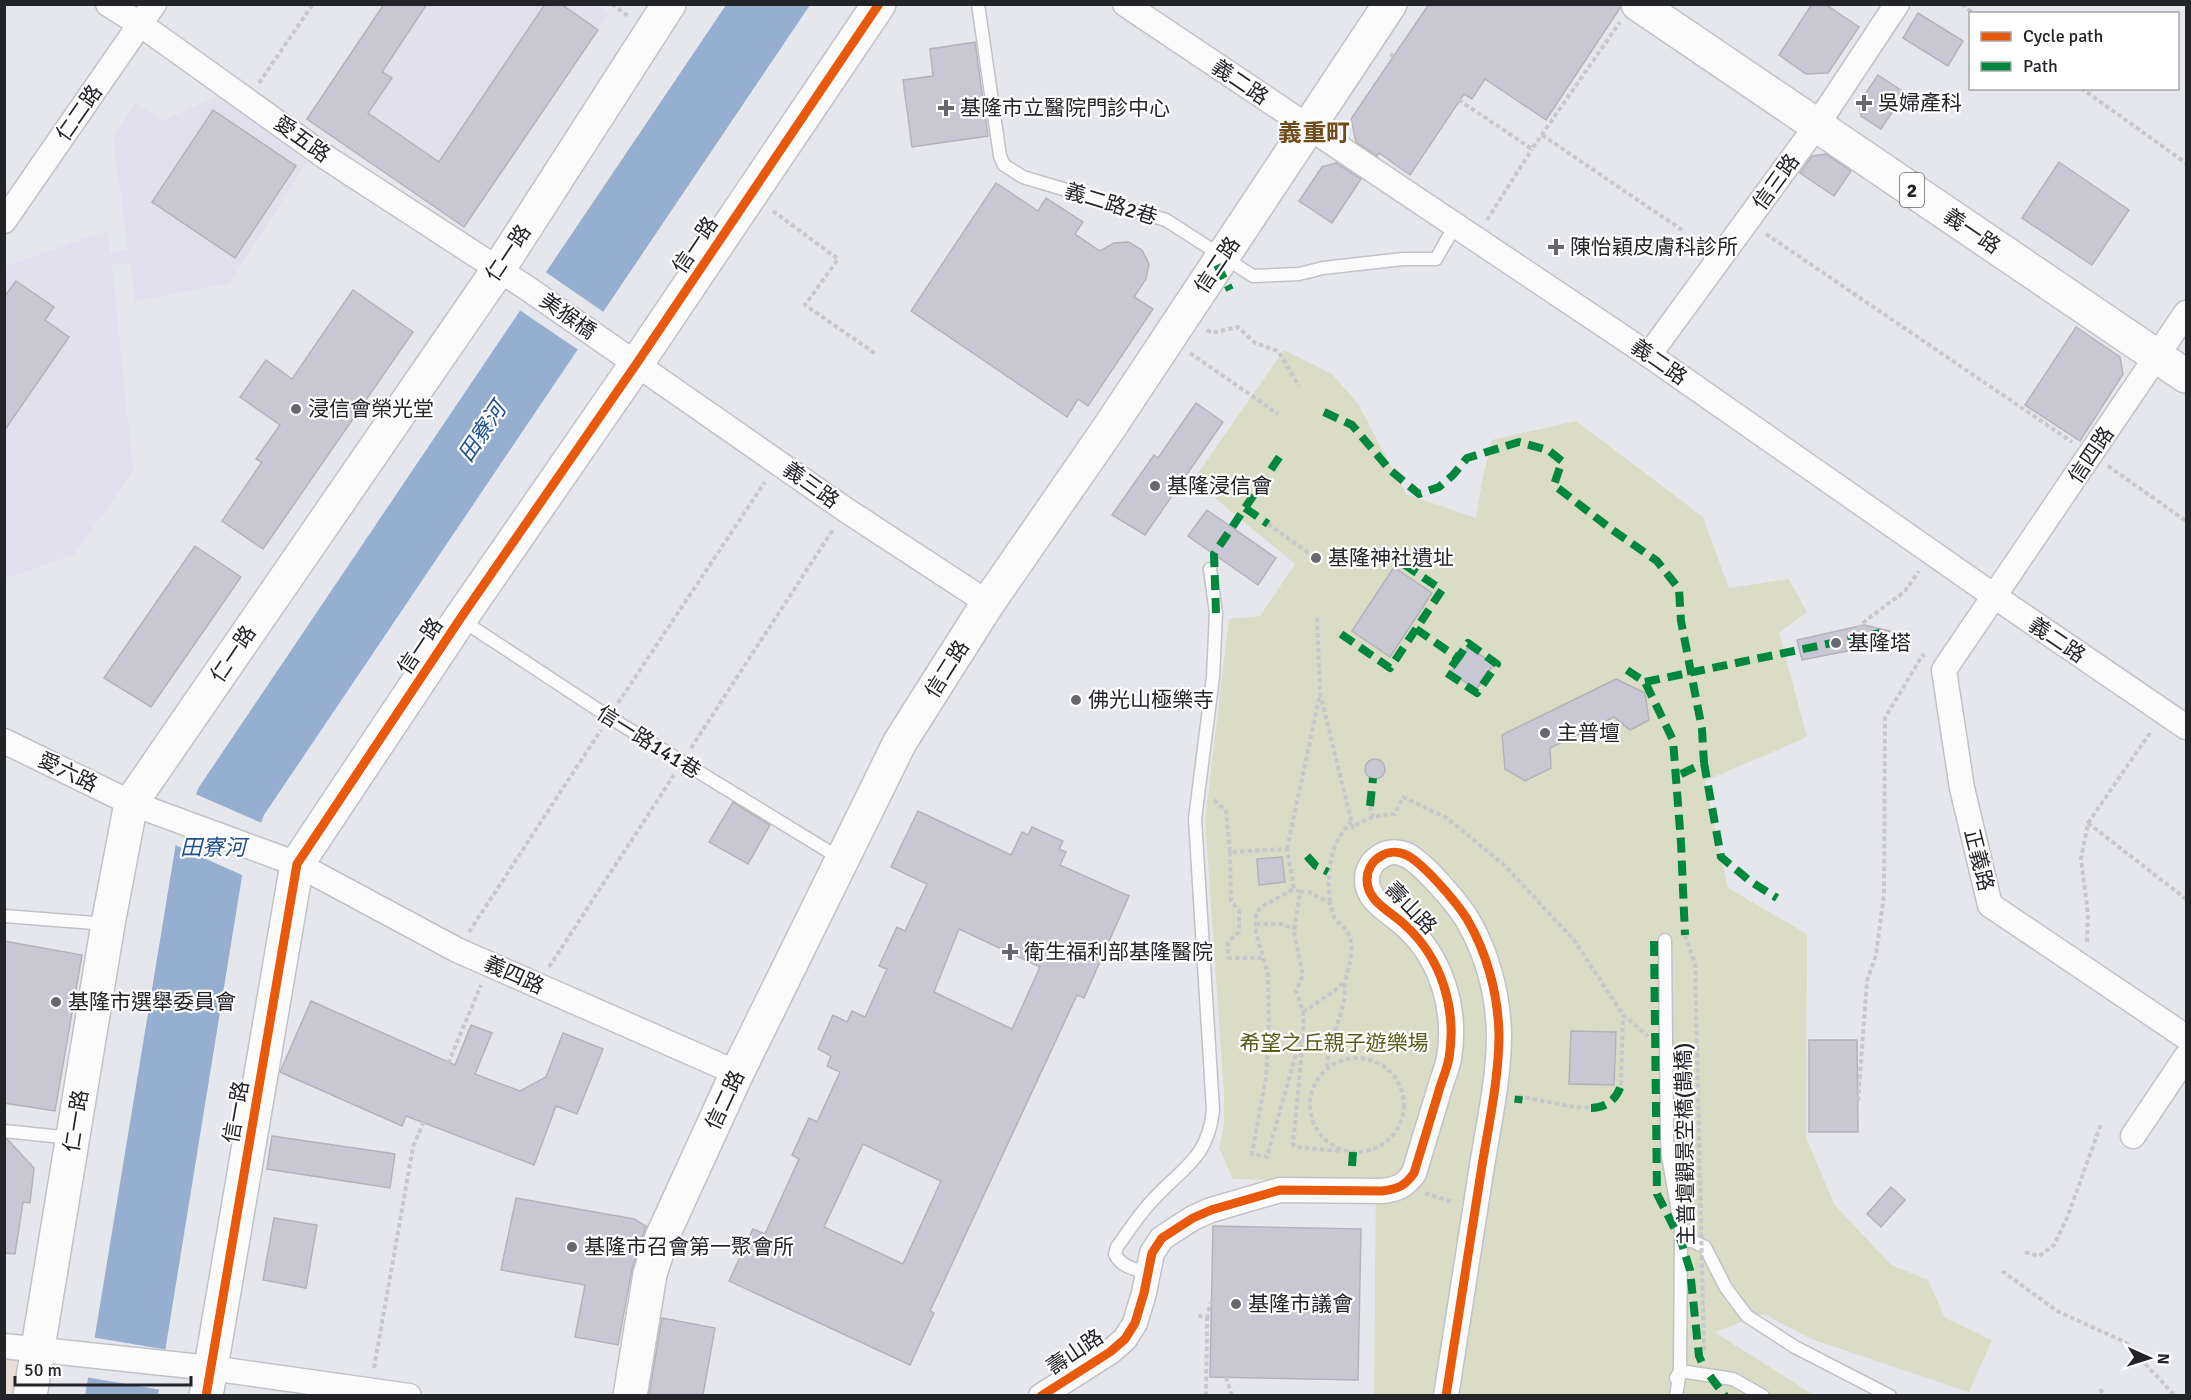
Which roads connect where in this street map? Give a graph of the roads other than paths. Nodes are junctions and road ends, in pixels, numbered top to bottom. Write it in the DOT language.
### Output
graph roads {
  1 [pos="108,4"];
  2 [pos="153,4"];
  3 [pos="669,4"];
  4 [pos="879,4"];
  5 [pos="978,4"];
  6 [pos="1125,4"];
  7 [pos="1390,4"];
  8 [pos="1678,4"];
  9 [pos="1897,4"];
  10 [pos="1632,9"];
  11 [pos="140,24"];
  12 [pos="1823,116"];
  13 [pos="1307,128"];
  14 [pos="4,221"];
  15 [pos="1456,225"];
  16 [pos="1222,257"];
  17 [pos="498,270"];
  18 [pos="2175,339"];
  19 [pos="1649,355"];
  20 [pos="637,363"];
  21 [pos="2187,376"];
  22 [pos="1210,569"];
  23 [pos="1994,596"];
  24 [pos="988,603"];
  25 [pos="460,618"];
  26 [pos="2187,727"];
  27 [pos="4,741"];
  28 [pos="131,803"];
  29 [pos="842,860"];
  30 [pos="297,864"];
  31 [pos="4,916"];
  32 [pos="108,924"];
  33 [pos="1665,940"];
  34 [pos="2187,1037"];
  35 [pos="2187,1057"];
  36 [pos="737,1073"];
  37 [pos="4,1131"];
  38 [pos="2133,1136"];
  39 [pos="73,1138"];
  40 [pos="1681,1241"];
  41 [pos="1147,1273"];
  42 [pos="4,1346"];
  43 [pos="38,1348"];
  44 [pos="1680,1371"];
  45 [pos="208,1382"];
  46 [pos="30,1395"];
  47 [pos="409,1395"];
  48 [pos="630,1395"];
  49 [pos="1041,1395"];
  50 [pos="1446,1395"];
  51 [pos="1668,1395"];
  52 [pos="1676,1395"];
  53 [pos="1763,1395"];
  54 [pos="1890,1395"];
  1 -- 11 [label="street, 愛五路"];
  2 -- 11 [label="street, 仁二路"];
  3 -- 17 [label="street, 仁一路"];
  4 -- 20 [label="street, 信一路"];
  5 -- 16 [label="lane, 義二路2巷"];
  6 -- 13 [label="street, 義二路"];
  7 -- 13 [label="street, 信二路"];
  8 -- 12 [label="street, 義一路 / 2"];
  9 -- 12 [label="street, 信三路"];
  10 -- 12 [label="street, 義一路 / 2"];
  11 -- 14 [label="street, 仁二路"];
  11 -- 17 [label="street, 愛五路"];
  12 -- 18 [label="street, 義一路 / 2"];
  12 -- 19 [label="street, 信三路"];
  13 -- 15 [label="street, 義二路"];
  13 -- 16 [label="street, 信二路"];
  15 -- 16 [label="lane, 義二路2巷"];
  15 -- 19 [label="street, 義二路"];
  16 -- 24 [label="street, 信二路"];
  17 -- 20 [label="street, 美猴橋"];
  17 -- 28 [label="street, 仁一路"];
  18 -- 21 [label="street, 義一路 / 2"];
  18 -- 23 [label="street, 信四路"];
  19 -- 23 [label="street, 義二路"];
  20 -- 24 [label="street, 義三路"];
  20 -- 25 [label="street, 信一路"];
  22 -- 41 [label="lane"];
  23 -- 26 [label="street, 義二路"];
  23 -- 34 [label="street, 正義路"];
  24 -- 29 [label="street, 信二路"];
  25 -- 29 [label="lane, 信一路141巷"];
  25 -- 30 [label="street, 信一路"];
  27 -- 28 [label="street, 愛六路"];
  28 -- 30 [label="street, 愛六路"];
  28 -- 32 [label="street, 仁一路"];
  29 -- 36 [label="street, 信二路"];
  30 -- 36 [label="street, 義四路"];
  30 -- 45 [label="street, 信一路"];
  31 -- 32 [label="lane"];
  32 -- 39 [label="street, 仁一路"];
  33 -- 40 [label="lane"];
  35 -- 38 [label="street"];
  36 -- 48 [label="street, 信二路"];
  37 -- 39 [label="lane"];
  39 -- 43 [label="street, 仁一路"];
  40 -- 44 [label="lane"];
  40 -- 54 [label="lane"];
  41 -- 49 [label="street, 壽山路"];
  41 -- 50 [label="street, 壽山路"];
  42 -- 43 [label="street"];
  43 -- 45 [label="street"];
  43 -- 46 [label="street, 仁一路"];
  44 -- 51 [label="lane"];
  44 -- 52 [label="lane"];
  44 -- 53 [label="lane"];
  45 -- 47 [label="street"];
}
